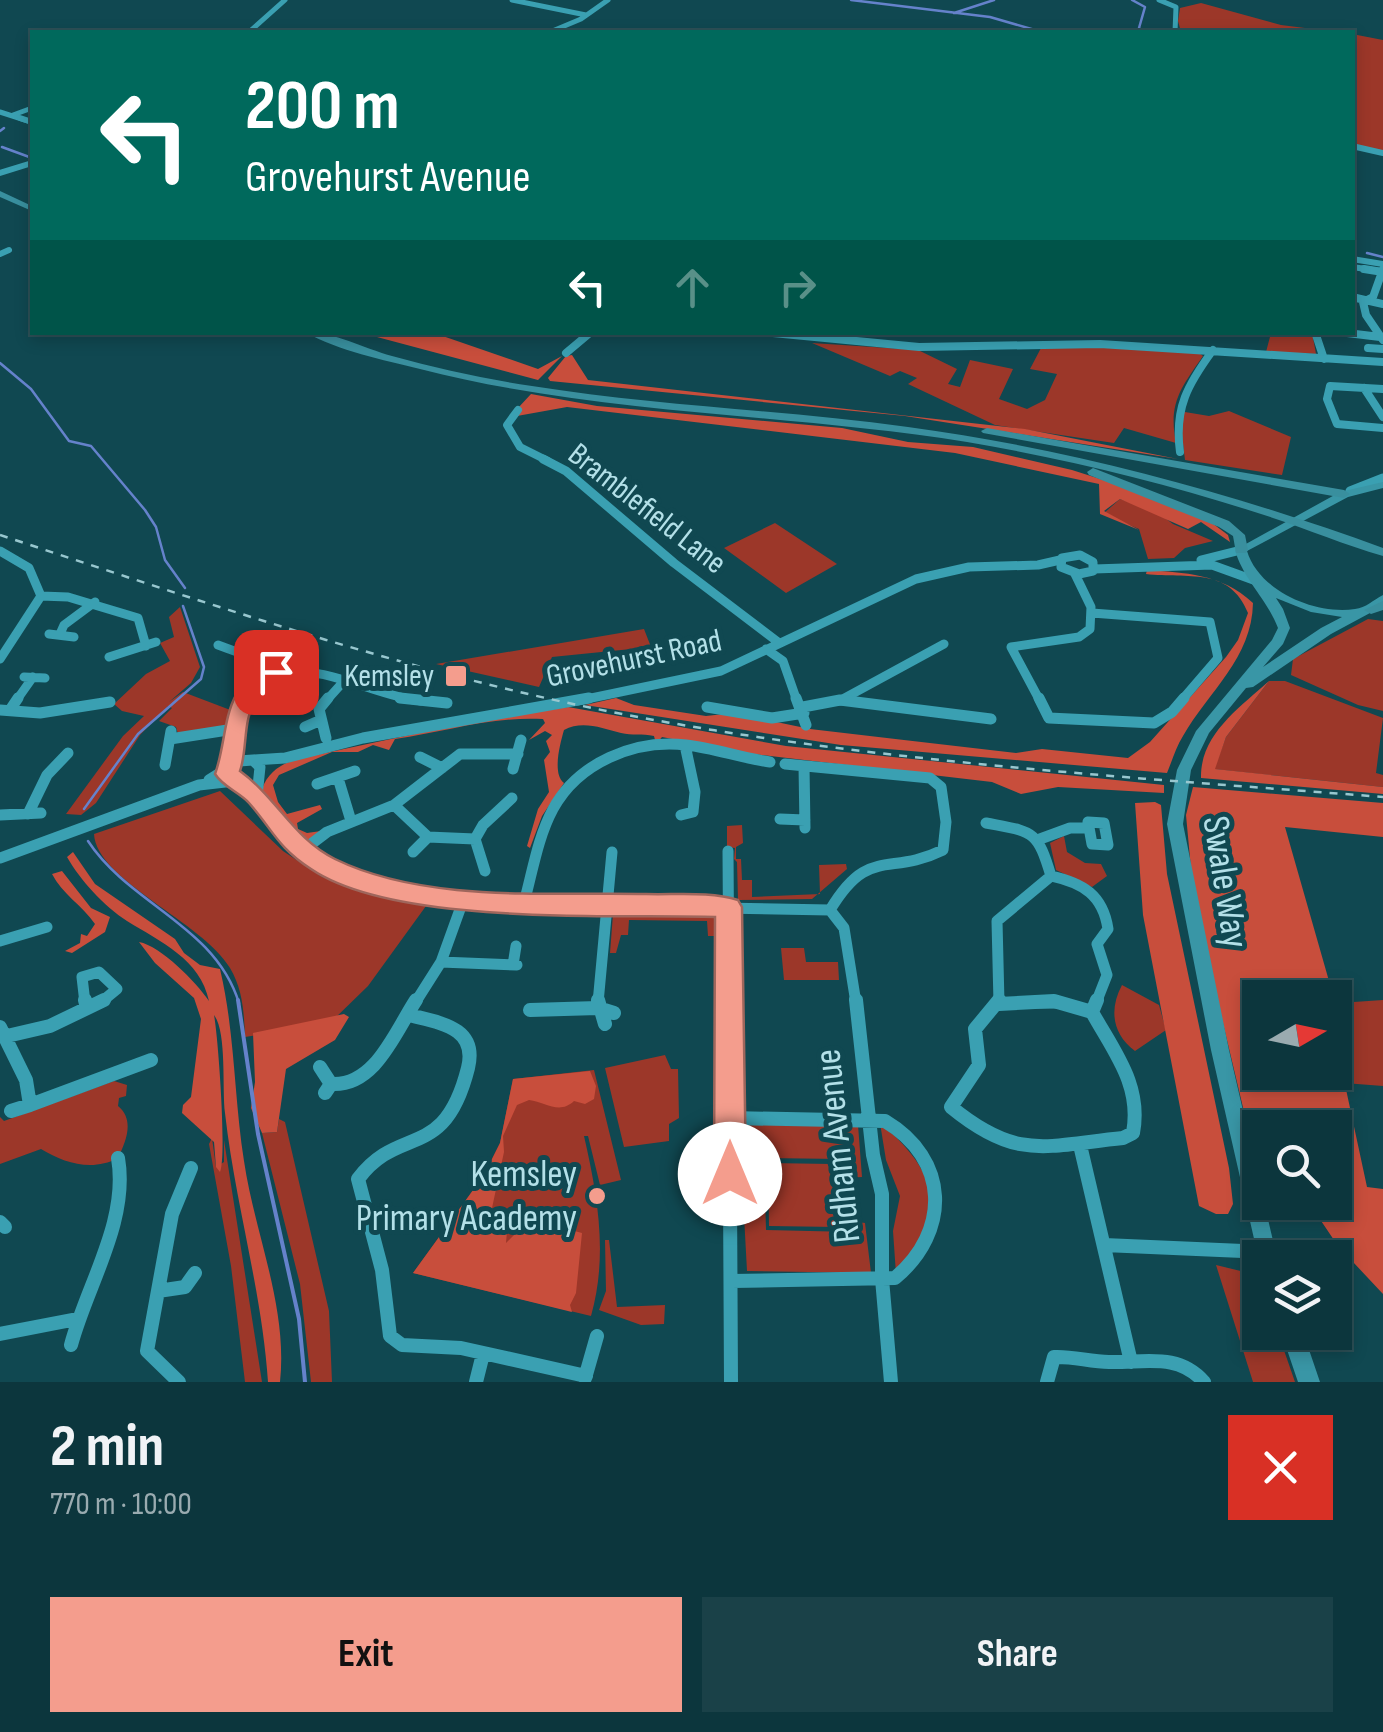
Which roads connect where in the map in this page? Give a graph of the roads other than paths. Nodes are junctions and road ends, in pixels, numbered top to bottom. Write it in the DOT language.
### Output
graph roads {
  1 [pos="285,0"];
  2 [pos="512,0"];
  3 [pos="608,0"];
  4 [pos="1159,0"];
  5 [pos="586,15"];
  6 [pos="251,30"];
  7 [pos="554,30"];
  8 [pos="1175,30"];
  9 [pos="30,109"];
  10 [pos="0,112"];
  11 [pos="12,116"];
  12 [pos="30,121"];
  13 [pos="1355,147"];
  14 [pos="1383,153"];
  15 [pos="30,164"];
  16 [pos="0,174"];
  17 [pos="0,192"];
  18 [pos="30,205"];
  19 [pos="10,250"];
  20 [pos="0,254"];
  21 [pos="1355,260"];
  22 [pos="1355,267"];
  23 [pos="1382,269"];
  24 [pos="1355,298"];
  25 [pos="1368,300"];
  26 [pos="1383,304"];
  27 [pos="1355,314"];
  28 [pos="1366,315"];
  29 [pos="319,335"];
  30 [pos="342,335"];
  31 [pos="588,335"];
  32 [pos="793,335"];
  33 [pos="1315,335"];
  34 [pos="1355,335"];
  35 [pos="1382,339"];
  36 [pos="1368,348"];
  37 [pos="1383,349"];
  38 [pos="1214,350"];
  39 [pos="566,354"];
  40 [pos="1327,362"];
  41 [pos="1383,364"];
  42 [pos="1364,388"];
  43 [pos="1383,389"];
  44 [pos="518,410"];
  45 [pos="1383,417"];
  46 [pos="881,423"];
  47 [pos="1370,428"];
  48 [pos="1383,428"];
  49 [pos="1383,437"];
  50 [pos="1180,452"];
  51 [pos="1383,482"];
  52 [pos="1344,494"];
  53 [pos="1383,542"];
  54 [pos="1241,550"];
  55 [pos="0,551"];
  56 [pos="1383,552"];
  57 [pos="1060,560"];
  58 [pos="1180,564"];
  59 [pos="1038,565"];
  60 [pos="1092,567"];
  61 [pos="1071,572"];
  62 [pos="1260,583"];
  63 [pos="1086,588"];
  64 [pos="41,596"];
  65 [pos="95,602"];
  66 [pos="1379,604"];
  67 [pos="1092,613"];
  68 [pos="74,637"];
  69 [pos="778,642"];
  70 [pos="944,644"];
  71 [pos="218,645"];
  72 [pos="766,649"];
  73 [pos="108,657"];
  74 [pos="0,660"];
  75 [pos="276,672"];
  76 [pos="34,677"];
  77 [pos="344,681"];
  78 [pos="840,700"];
  79 [pos="110,702"];
  80 [pos="1226,703"];
  81 [pos="447,704"];
  82 [pos="707,707"];
  83 [pos="5,710"];
  84 [pos="804,715"];
  85 [pos="987,719"];
  86 [pos="321,720"];
  87 [pos="305,727"];
  88 [pos="234,734"];
  89 [pos="326,738"];
  90 [pos="521,740"];
  91 [pos="685,745"];
  92 [pos="518,754"];
  93 [pos="420,757"];
  94 [pos="67,760"];
  95 [pos="770,762"];
  96 [pos="785,764"];
  97 [pos="165,765"];
  98 [pos="255,766"];
  99 [pos="804,766"];
  100 [pos="230,767"];
  101 [pos="442,768"];
  102 [pos="513,769"];
  103 [pos="355,771"];
  104 [pos="338,778"];
  105 [pos="235,781"];
  106 [pos="317,784"];
  107 [pos="199,785"];
  108 [pos="257,796"];
  109 [pos="512,798"];
  110 [pos="484,803"];
  111 [pos="394,805"];
  112 [pos="500,809"];
  113 [pos="0,815"];
  114 [pos="681,815"];
  115 [pos="351,820"];
  116 [pos="780,820"];
  117 [pos="986,823"];
  118 [pos="1089,828"];
  119 [pos="428,837"];
  120 [pos="1040,838"];
  121 [pos="475,839"];
  122 [pos="302,851"];
  123 [pos="728,851"];
  124 [pos="413,852"];
  125 [pos="612,852"];
  126 [pos="0,858"];
  127 [pos="485,871"];
  128 [pos="1051,876"];
  129 [pos="525,898"];
  130 [pos="464,901"];
  131 [pos="606,906"];
  132 [pos="728,907"];
  133 [pos="830,910"];
  134 [pos="46,927"];
  135 [pos="0,940"];
  136 [pos="516,946"];
  137 [pos="440,962"];
  138 [pos="999,1004"];
  139 [pos="87,1008"];
  140 [pos="598,1008"];
  141 [pos="530,1010"];
  142 [pos="1092,1012"];
  143 [pos="409,1015"];
  144 [pos="610,1018"];
  145 [pos="3,1032"];
  146 [pos="151,1060"];
  147 [pos="320,1067"];
  148 [pos="30,1105"];
  149 [pos="11,1111"];
  150 [pos="730,1118"];
  151 [pos="869,1118"];
  152 [pos="1080,1145"];
  153 [pos="118,1158"];
  154 [pos="191,1168"];
  155 [pos="1264,1240"];
  156 [pos="1104,1246"];
  157 [pos="1242,1253"];
  158 [pos="195,1273"];
  159 [pos="882,1279"];
  160 [pos="732,1281"];
  161 [pos="158,1291"];
  162 [pos="76,1319"];
  163 [pos="0,1334"];
  164 [pos="596,1336"];
  165 [pos="72,1345"];
  166 [pos="1298,1350"];
  167 [pos="483,1354"];
  168 [pos="1132,1362"];
  169 [pos="585,1379"];
  170 [pos="179,1382"];
  171 [pos="476,1382"];
  172 [pos="731,1382"];
  173 [pos="891,1382"];
  174 [pos="1047,1382"];
  175 [pos="1204,1382"];
  176 [pos="1309,1382"];
  1 -- 6 [label="street"];
  2 -- 5 [label="street"];
  3 -- 5 [label="street"];
  4 -- 8 [label="street"];
  5 -- 7 [label="street"];
  9 -- 11 [label="street"];
  10 -- 11 [label="street"];
  11 -- 12 [label="street"];
  13 -- 14 [label="street"];
  15 -- 16 [label="street"];
  17 -- 18 [label="highway"];
  19 -- 20 [label="street"];
  21 -- 23 [label="street"];
  22 -- 23 [label="street"];
  23 -- 25 [label="street"];
  24 -- 25 [label="street"];
  25 -- 26 [label="street"];
  25 -- 28 [label="street"];
  27 -- 28 [label="street"];
  28 -- 35 [label="street"];
  29 -- 46 [label="highway"];
  30 -- 46 [label="highway"];
  31 -- 39 [label="street"];
  32 -- 38 [label="street"];
  33 -- 40 [label="street"];
  34 -- 35 [label="street"];
  36 -- 37 [label="street"];
  38 -- 40 [label="street"];
  38 -- 50 [label="street"];
  40 -- 41 [label="street"];
  40 -- 41 [label="street"];
  42 -- 43 [label="street"];
  42 -- 45 [label="street"];
  42 -- 47 [label="street"];
  44 -- 69 [label="street, Bramblefield Lane"];
  46 -- 52 [label="highway"];
  46 -- 53 [label="highway"];
  46 -- 54 [label="highway"];
  46 -- 56 [label="highway"];
  47 -- 48 [label="street"];
  47 -- 49 [label="street"];
  51 -- 52 [label="main road"];
  52 -- 54 [label="main road"];
  54 -- 58 [label="street"];
  54 -- 62 [label="main road"];
  55 -- 64 [label="street"];
  57 -- 59 [label="street, Grovehurst Road"];
  57 -- 60 [label="street, Grovehurst Road"];
  57 -- 61 [label="street"];
  58 -- 60 [label="street"];
  58 -- 62 [label="street"];
  59 -- 61 [label="street, Grovehurst Road"];
  59 -- 69 [label="street, Grovehurst Road"];
  60 -- 61 [label="street, Grovehurst Road"];
  60 -- 63 [label="street"];
  61 -- 63 [label="street"];
  62 -- 66 [label="main road"];
  62 -- 80 [label="main road, Swale Way"];
  63 -- 67 [label="street"];
  64 -- 65 [label="street"];
  64 -- 74 [label="street"];
  65 -- 68 [label="street"];
  65 -- 73 [label="street"];
  66 -- 80 [label="main road, Swale Way"];
  67 -- 67 [label="street"];
  69 -- 72 [label="street, Grovehurst Road"];
  70 -- 78 [label="street"];
  71 -- 75 [label="street"];
  72 -- 84 [label="street"];
  72 -- 98 [label="street, Grovehurst Road"];
  75 -- 77 [label="street"];
  75 -- 88 [label="street"];
  76 -- 83 [label="street"];
  77 -- 81 [label="street"];
  77 -- 86 [label="street"];
  78 -- 84 [label="street"];
  78 -- 85 [label="street"];
  79 -- 83 [label="street"];
  80 -- 155 [label="main road, Swale Way"];
  82 -- 84 [label="street"];
  86 -- 87 [label="street"];
  86 -- 89 [label="street"];
  88 -- 97 [label="street"];
  88 -- 98 [label="street"];
  88 -- 100 [label="street"];
  90 -- 92 [label="street"];
  91 -- 95 [label="street"];
  91 -- 114 [label="street"];
  91 -- 129 [label="street"];
  92 -- 101 [label="street"];
  92 -- 102 [label="street"];
  93 -- 101 [label="street"];
  94 -- 113 [label="street"];
  96 -- 99 [label="street"];
  98 -- 100 [label="street"];
  98 -- 105 [label="street"];
  98 -- 108 [label="street"];
  99 -- 116 [label="street"];
  99 -- 133 [label="street"];
  100 -- 105 [label="street"];
  100 -- 107 [label="street"];
  101 -- 111 [label="street"];
  103 -- 104 [label="street"];
  104 -- 106 [label="street"];
  104 -- 115 [label="street"];
  105 -- 107 [label="street"];
  105 -- 108 [label="street"];
  107 -- 126 [label="street"];
  108 -- 122 [label="street"];
  109 -- 112 [label="street"];
  110 -- 112 [label="street"];
  111 -- 115 [label="street"];
  111 -- 119 [label="street"];
  112 -- 121 [label="street"];
  115 -- 122 [label="street"];
  117 -- 120 [label="street"];
  118 -- 120 [label="street"];
  119 -- 121 [label="street"];
  119 -- 124 [label="street"];
  120 -- 128 [label="street"];
  121 -- 127 [label="street"];
  122 -- 130 [label="street"];
  123 -- 132 [label="street"];
  125 -- 131 [label="street"];
  128 -- 138 [label="street"];
  128 -- 142 [label="street"];
  129 -- 130 [label="street"];
  129 -- 131 [label="street"];
  130 -- 137 [label="street"];
  131 -- 132 [label="street"];
  131 -- 140 [label="street"];
  132 -- 133 [label="street"];
  132 -- 150 [label="street"];
  133 -- 151 [label="street, Ridham Avenue"];
  134 -- 135 [label="street"];
  136 -- 137 [label="street"];
  137 -- 143 [label="street"];
  138 -- 142 [label="street"];
  138 -- 152 [label="street"];
  139 -- 145 [label="street"];
  140 -- 141 [label="street"];
  140 -- 144 [label="street"];
  142 -- 152 [label="street"];
  143 -- 147 [label="street"];
  143 -- 167 [label="street"];
  145 -- 148 [label="street"];
  146 -- 148 [label="street"];
  148 -- 149 [label="street"];
  150 -- 151 [label="street"];
  150 -- 160 [label="street"];
  151 -- 159 [label="street, Ridham Avenue"];
  151 -- 159 [label="street"];
  152 -- 156 [label="street"];
  153 -- 162 [label="street"];
  154 -- 161 [label="street"];
  156 -- 157 [label="street"];
  156 -- 168 [label="street"];
  158 -- 161 [label="street"];
  159 -- 160 [label="street"];
  159 -- 173 [label="street, Ridham Avenue"];
  160 -- 172 [label="street"];
  161 -- 170 [label="street"];
  162 -- 163 [label="street"];
  162 -- 165 [label="street"];
  164 -- 169 [label="street"];
  166 -- 176 [label="main road"];
  167 -- 169 [label="street"];
  167 -- 171 [label="street"];
  168 -- 174 [label="street"];
  168 -- 175 [label="street"];
}
